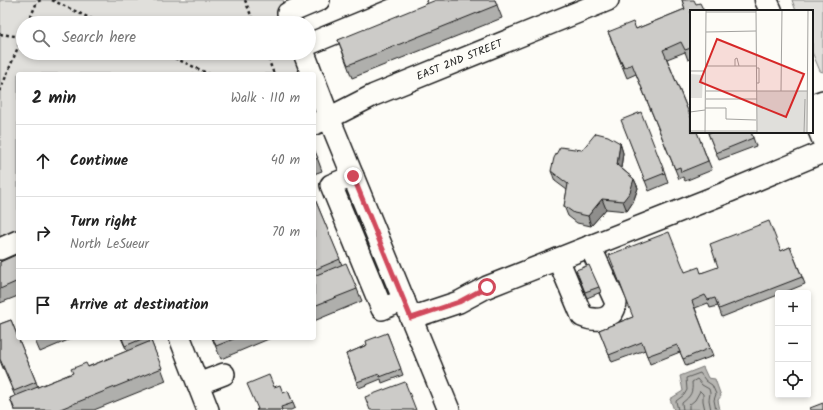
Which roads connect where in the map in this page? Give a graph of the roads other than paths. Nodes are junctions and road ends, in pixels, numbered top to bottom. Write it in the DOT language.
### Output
graph roads {
  1 [pos="319,0"];
  2 [pos="416,0"];
  3 [pos="608,0"];
  4 [pos="766,0"];
  5 [pos="771,10"];
  6 [pos="288,12"];
  7 [pos="316,41"];
  8 [pos="307,60"];
  9 [pos="311,72"];
  10 [pos="316,91"];
  11 [pos="823,101"];
  12 [pos="813,105"];
  13 [pos="813,114"];
  14 [pos="321,121"];
  15 [pos="823,139"];
  16 [pos="823,152"];
  17 [pos="353,176"];
  18 [pos="16,242"];
  19 [pos="590,246"];
  20 [pos="0,249"];
  21 [pos="558,259"];
  22 [pos="408,309"];
  23 [pos="181,340"];
  24 [pos="224,374"];
  25 [pos="198,384"];
  26 [pos="208,410"];
  27 [pos="449,410"];
  1 -- 6 [label="street"];
  2 -- 7 [label="street"];
  3 -- 14 [label="street, EAST 2ND STREET"];
  4 -- 5 [label="main road"];
  8 -- 9 [label="street"];
  10 -- 14 [label="street"];
  11 -- 12 [label="street"];
  13 -- 15 [label="main road"];
  14 -- 17 [label="street"];
  16 -- 19 [label="street"];
  17 -- 22 [label="street"];
  17 -- 22 [label="street"];
  18 -- 20 [label="street"];
  19 -- 21 [label="street"];
  19 -- 21 [label="street"];
  21 -- 22 [label="street"];
  22 -- 27 [label="street"];
  23 -- 25 [label="street"];
  24 -- 25 [label="street"];
  25 -- 26 [label="street"];
}
